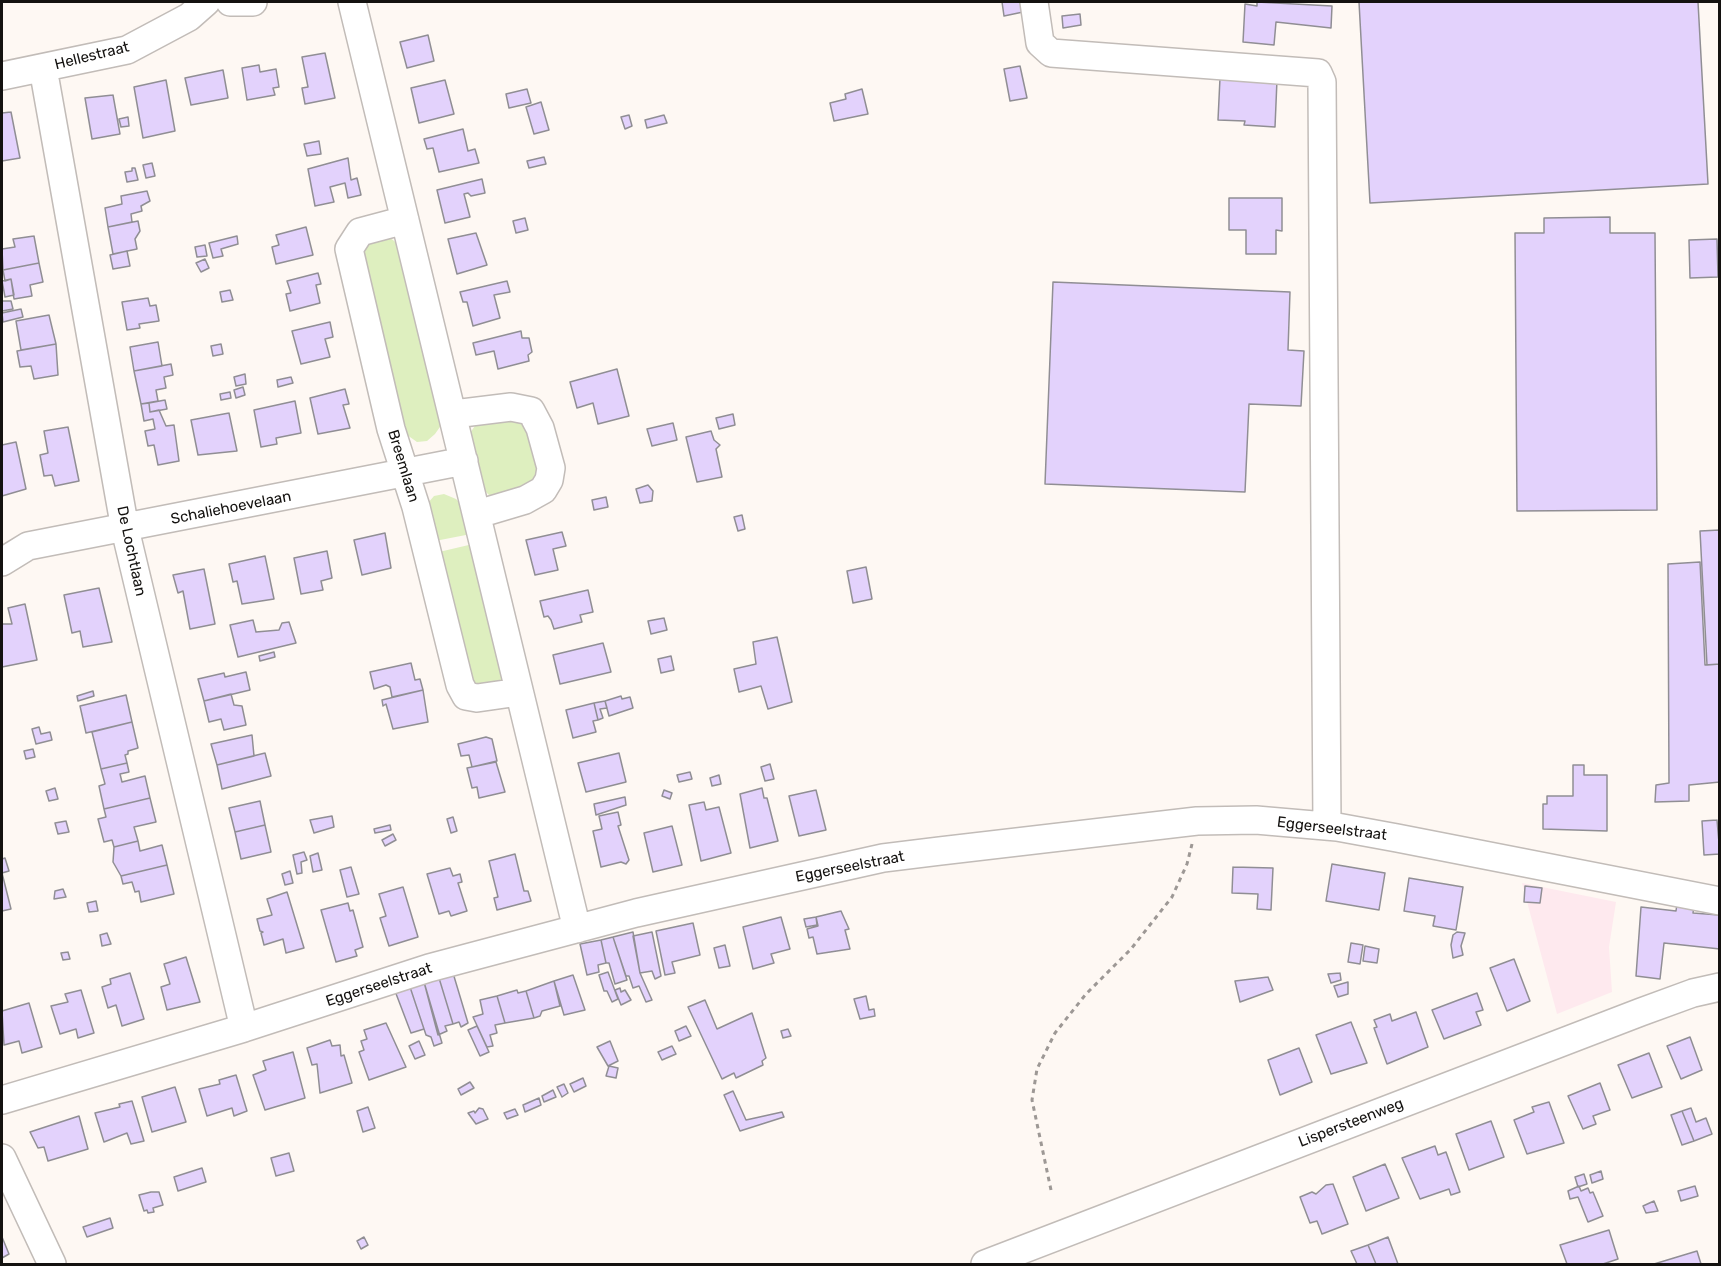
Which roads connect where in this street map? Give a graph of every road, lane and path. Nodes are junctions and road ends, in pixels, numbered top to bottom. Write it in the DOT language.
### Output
graph roads {
  1 [pos="206,2"];
  2 [pos="230,2"];
  3 [pos="253,2"];
  4 [pos="352,2"];
  5 [pos="1034,2"];
  6 [pos="43,68"];
  7 [pos="2,76"];
  8 [pos="405,220"];
  9 [pos="454,414"];
  10 [pos="464,461"];
  11 [pos="405,473"];
  12 [pos="478,514"];
  13 [pos="124,529"];
  14 [pos="2,562"];
  15 [pos="519,692"];
  16 [pos="1197,821"];
  17 [pos="1327,826"];
  18 [pos="1719,902"];
  19 [pos="577,929"];
  20 [pos="1719,987"];
  21 [pos="244,1028"];
  22 [pos="2,1100"];
  23 [pos="2,1158"];
  24 [pos="1051,1190"];
  25 [pos="52,1264"];
  26 [pos="985,1264"];
  1 -- 6 [label="street, Hellestraat"];
  2 -- 3 [label="street"];
  4 -- 8 [label="street"];
  5 -- 17 [label="street"];
  6 -- 7 [label="street, Hellestraat"];
  6 -- 13 [label="street, De Lochtlaan"];
  8 -- 9 [label="street"];
  8 -- 11 [label="street, Breemlaan"];
  9 -- 10 [label="street"];
  9 -- 12 [label="street"];
  10 -- 11 [label="street, Schaliehoevelaan"];
  10 -- 12 [label="street"];
  11 -- 13 [label="street, Schaliehoevelaan"];
  11 -- 15 [label="street, Breemlaan"];
  12 -- 15 [label="street"];
  13 -- 14 [label="street, Schaliehoevelaan"];
  13 -- 21 [label="street, De Lochtlaan"];
  15 -- 19 [label="street"];
  16 -- 17 [label="street, Eggerseelstraat"];
  16 -- 19 [label="street, Eggerseelstraat"];
  16 -- 24 [label="path"];
  17 -- 18 [label="street, Eggerseelstraat"];
  19 -- 21 [label="street, Eggerseelstraat"];
  20 -- 26 [label="street, Lispersteenweg"];
  21 -- 22 [label="street, Eggerseelstraat"];
  23 -- 25 [label="street"];
}
